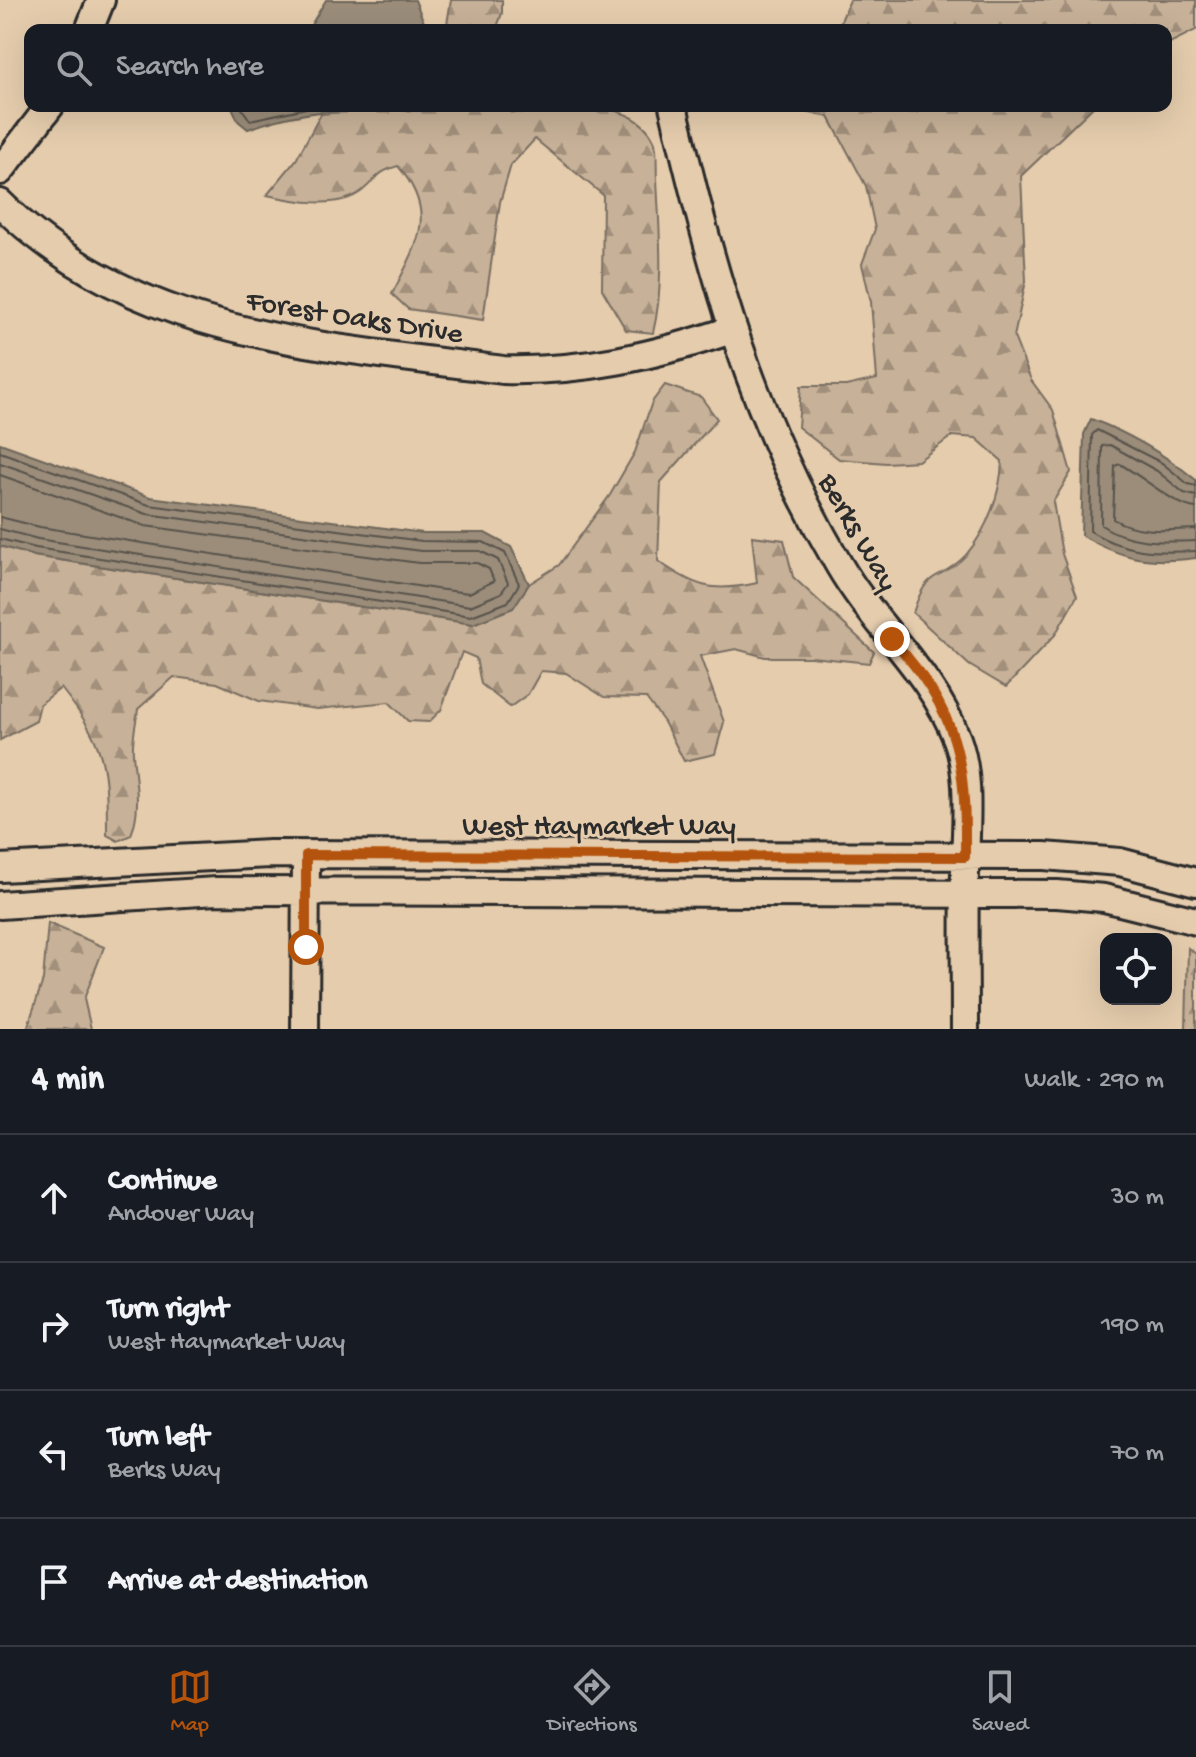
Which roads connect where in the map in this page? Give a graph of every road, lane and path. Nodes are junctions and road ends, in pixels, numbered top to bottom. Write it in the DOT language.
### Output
graph roads {
  1 [pos="101,0"];
  2 [pos="91,24"];
  3 [pos="45,112"];
  4 [pos="674,112"];
  5 [pos="0,171"];
  6 [pos="0,203"];
  7 [pos="731,330"];
  8 [pos="306,855"];
  9 [pos="965,857"];
  10 [pos="0,868"];
  11 [pos="1196,882"];
  12 [pos="306,892"];
  13 [pos="965,896"];
  14 [pos="0,905"];
  15 [pos="1196,921"];
  16 [pos="305,1029"];
  17 [pos="965,1029"];
  1 -- 2 [label="street"];
  3 -- 5 [label="street"];
  4 -- 7 [label="street, Berks Way"];
  6 -- 7 [label="street, Forest Oaks Drive"];
  7 -- 9 [label="street, Berks Way"];
  8 -- 9 [label="street, West Haymarket Way"];
  8 -- 10 [label="street, West Haymarket Way"];
  8 -- 12 [label="street"];
  9 -- 11 [label="street, West Haymarket Way"];
  9 -- 13 [label="street, Berks Way"];
  12 -- 13 [label="street"];
  12 -- 14 [label="street"];
  12 -- 16 [label="street"];
  13 -- 15 [label="street"];
  13 -- 17 [label="street, Berks Way"];
}
